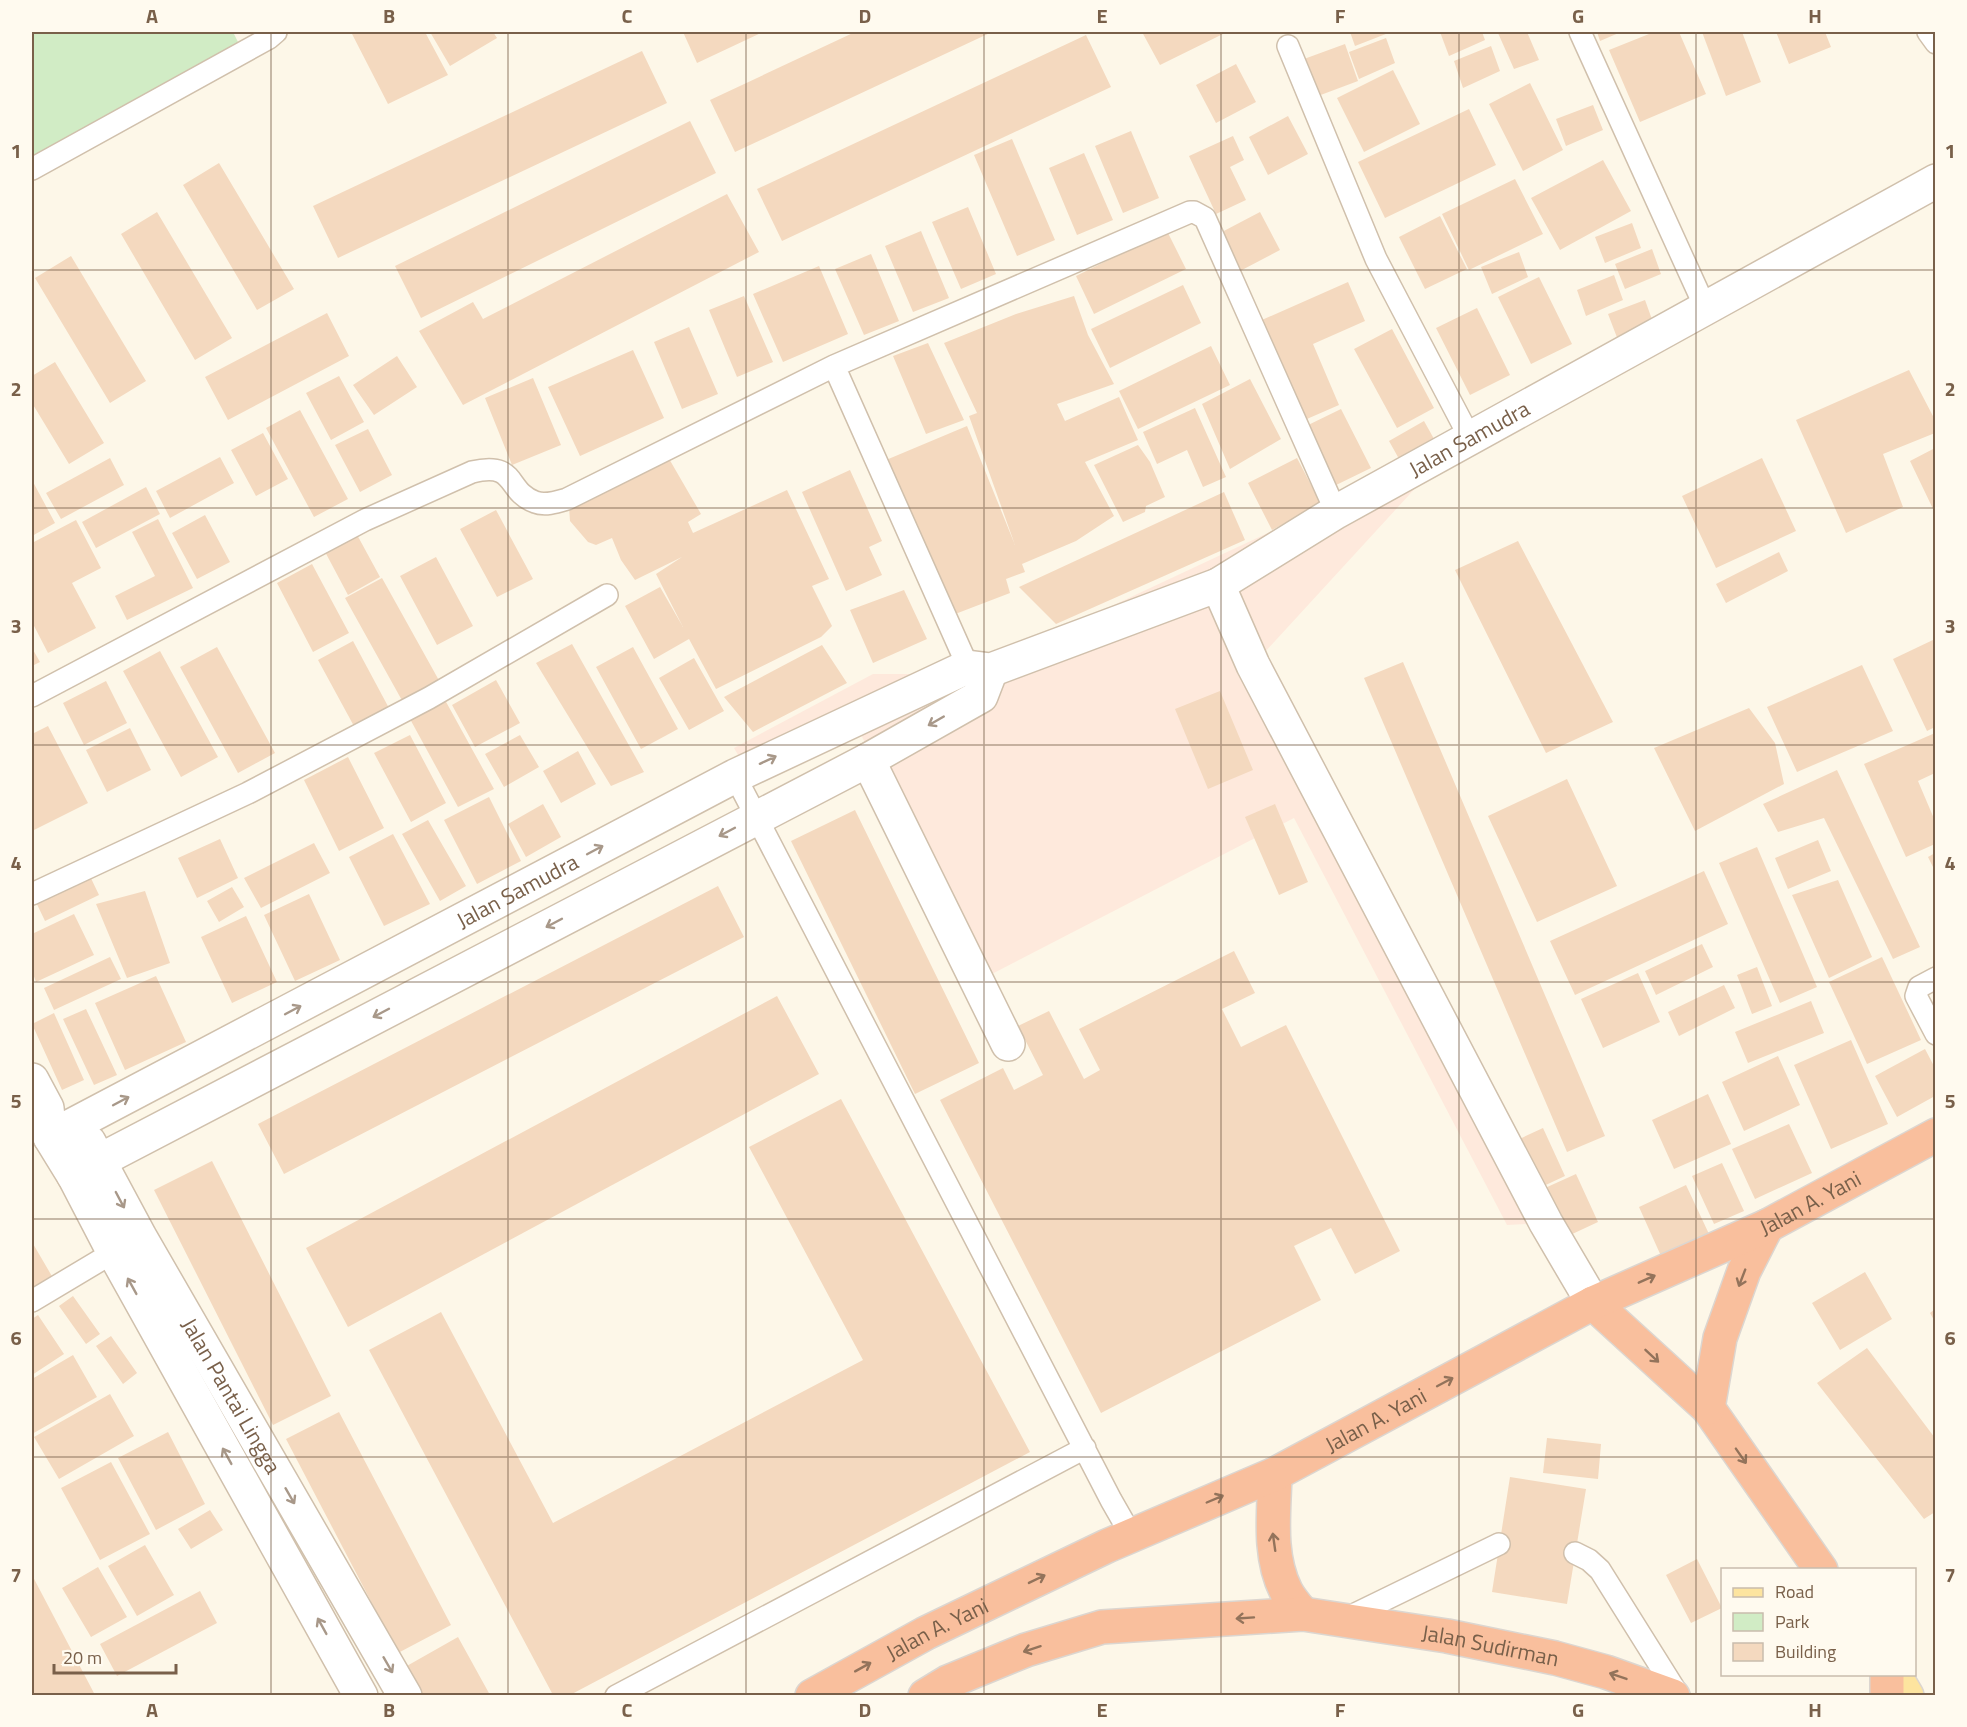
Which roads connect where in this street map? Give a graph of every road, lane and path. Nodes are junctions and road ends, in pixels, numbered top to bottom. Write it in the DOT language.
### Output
graph roads {
  1 [pos="276,32"];
  2 [pos="1580,32"];
  3 [pos="1928,32"];
  4 [pos="1935,43"];
  5 [pos="1288,46"];
  6 [pos="32,169"];
  7 [pos="1935,181"];
  8 [pos="1705,307"];
  9 [pos="834,366"];
  10 [pos="1470,438"];
  11 [pos="1336,512"];
  12 [pos="1218,585"];
  13 [pos="607,595"];
  14 [pos="980,678"];
  15 [pos="32,696"];
  16 [pos="868,760"];
  17 [pos="735,776"];
  18 [pos="756,817"];
  19 [pos="32,894"];
  20 [pos="1935,978"];
  21 [pos="1935,1034"];
  22 [pos="1008,1044"];
  23 [pos="32,1080"];
  24 [pos="58,1123"];
  25 [pos="1935,1135"];
  26 [pos="87,1168"];
  27 [pos="1767,1226"];
  28 [pos="127,1244"];
  29 [pos="32,1301"];
  30 [pos="1593,1302"];
  31 [pos="1708,1408"];
  32 [pos="1085,1448"];
  33 [pos="1275,1474"];
  34 [pos="1131,1535"];
  35 [pos="1499,1544"];
  36 [pos="1575,1553"];
  37 [pos="1820,1568"];
  38 [pos="1303,1614"];
  39 [pos="1344,1620"];
  40 [pos="1887,1676"];
  41 [pos="1895,1676"];
  42 [pos="361,1695"];
  43 [pos="405,1695"];
  44 [pos="616,1695"];
  45 [pos="812,1695"];
  46 [pos="925,1695"];
  47 [pos="1673,1695"];
  48 [pos="1679,1695"];
  49 [pos="1887,1695"];
  50 [pos="1907,1695"];
  1 -- 6 [label="lane"];
  2 -- 8 [label="lane"];
  3 -- 4 [label="lane"];
  5 -- 10 [label="lane"];
  7 -- 8 [label="street, Jalan Samudra"];
  8 -- 10 [label="street, Jalan Samudra"];
  9 -- 11 [label="lane"];
  9 -- 14 [label="lane"];
  9 -- 15 [label="lane"];
  10 -- 11 [label="street, Jalan Samudra"];
  11 -- 12 [label="street, Jalan Samudra"];
  12 -- 14 [label="street, Jalan Samudra"];
  12 -- 30 [label="street"];
  13 -- 19 [label="lane"];
  14 -- 16 [label="street, Jalan Samudra, one-way"];
  17 -- 14 [label="street, Jalan Samudra, one-way"];
  16 -- 18 [label="street, Jalan Samudra"];
  16 -- 22 [label="street"];
  17 -- 18 [label="lane"];
  24 -- 17 [label="street, Jalan Samudra, one-way"];
  18 -- 26 [label="street, Jalan Samudra, one-way"];
  18 -- 32 [label="lane"];
  20 -- 21 [label="lane"];
  23 -- 24 [label="street, Jalan Pantai Lingga"];
  24 -- 26 [label="street, Jalan Pantai Lingga"];
  25 -- 27 [label="highway, Jalan A. Yani"];
  26 -- 28 [label="street, Jalan Pantai Lingga"];
  30 -- 27 [label="highway, Jalan A. Yani, one-way"];
  27 -- 31 [label="highway, one-way"];
  28 -- 29 [label="lane"];
  42 -- 28 [label="street, Jalan Pantai Lingga, one-way"];
  28 -- 43 [label="street, Jalan Pantai Lingga, one-way"];
  30 -- 31 [label="highway, one-way"];
  33 -- 30 [label="highway, Jalan A. Yani, one-way"];
  31 -- 37 [label="highway, one-way"];
  32 -- 34 [label="lane"];
  32 -- 44 [label="lane"];
  34 -- 33 [label="highway, Jalan A. Yani, one-way"];
  38 -- 33 [label="highway, one-way"];
  45 -- 34 [label="highway, Jalan A. Yani, one-way"];
  35 -- 39 [label="lane"];
  36 -- 48 [label="lane"];
  38 -- 39 [label="highway, Jalan Sudirman"];
  38 -- 46 [label="highway, one-way"];
  47 -- 39 [label="highway, Jalan Sudirman, one-way"];
  40 -- 49 [label="highway"];
  41 -- 50 [label="main road"];
}
